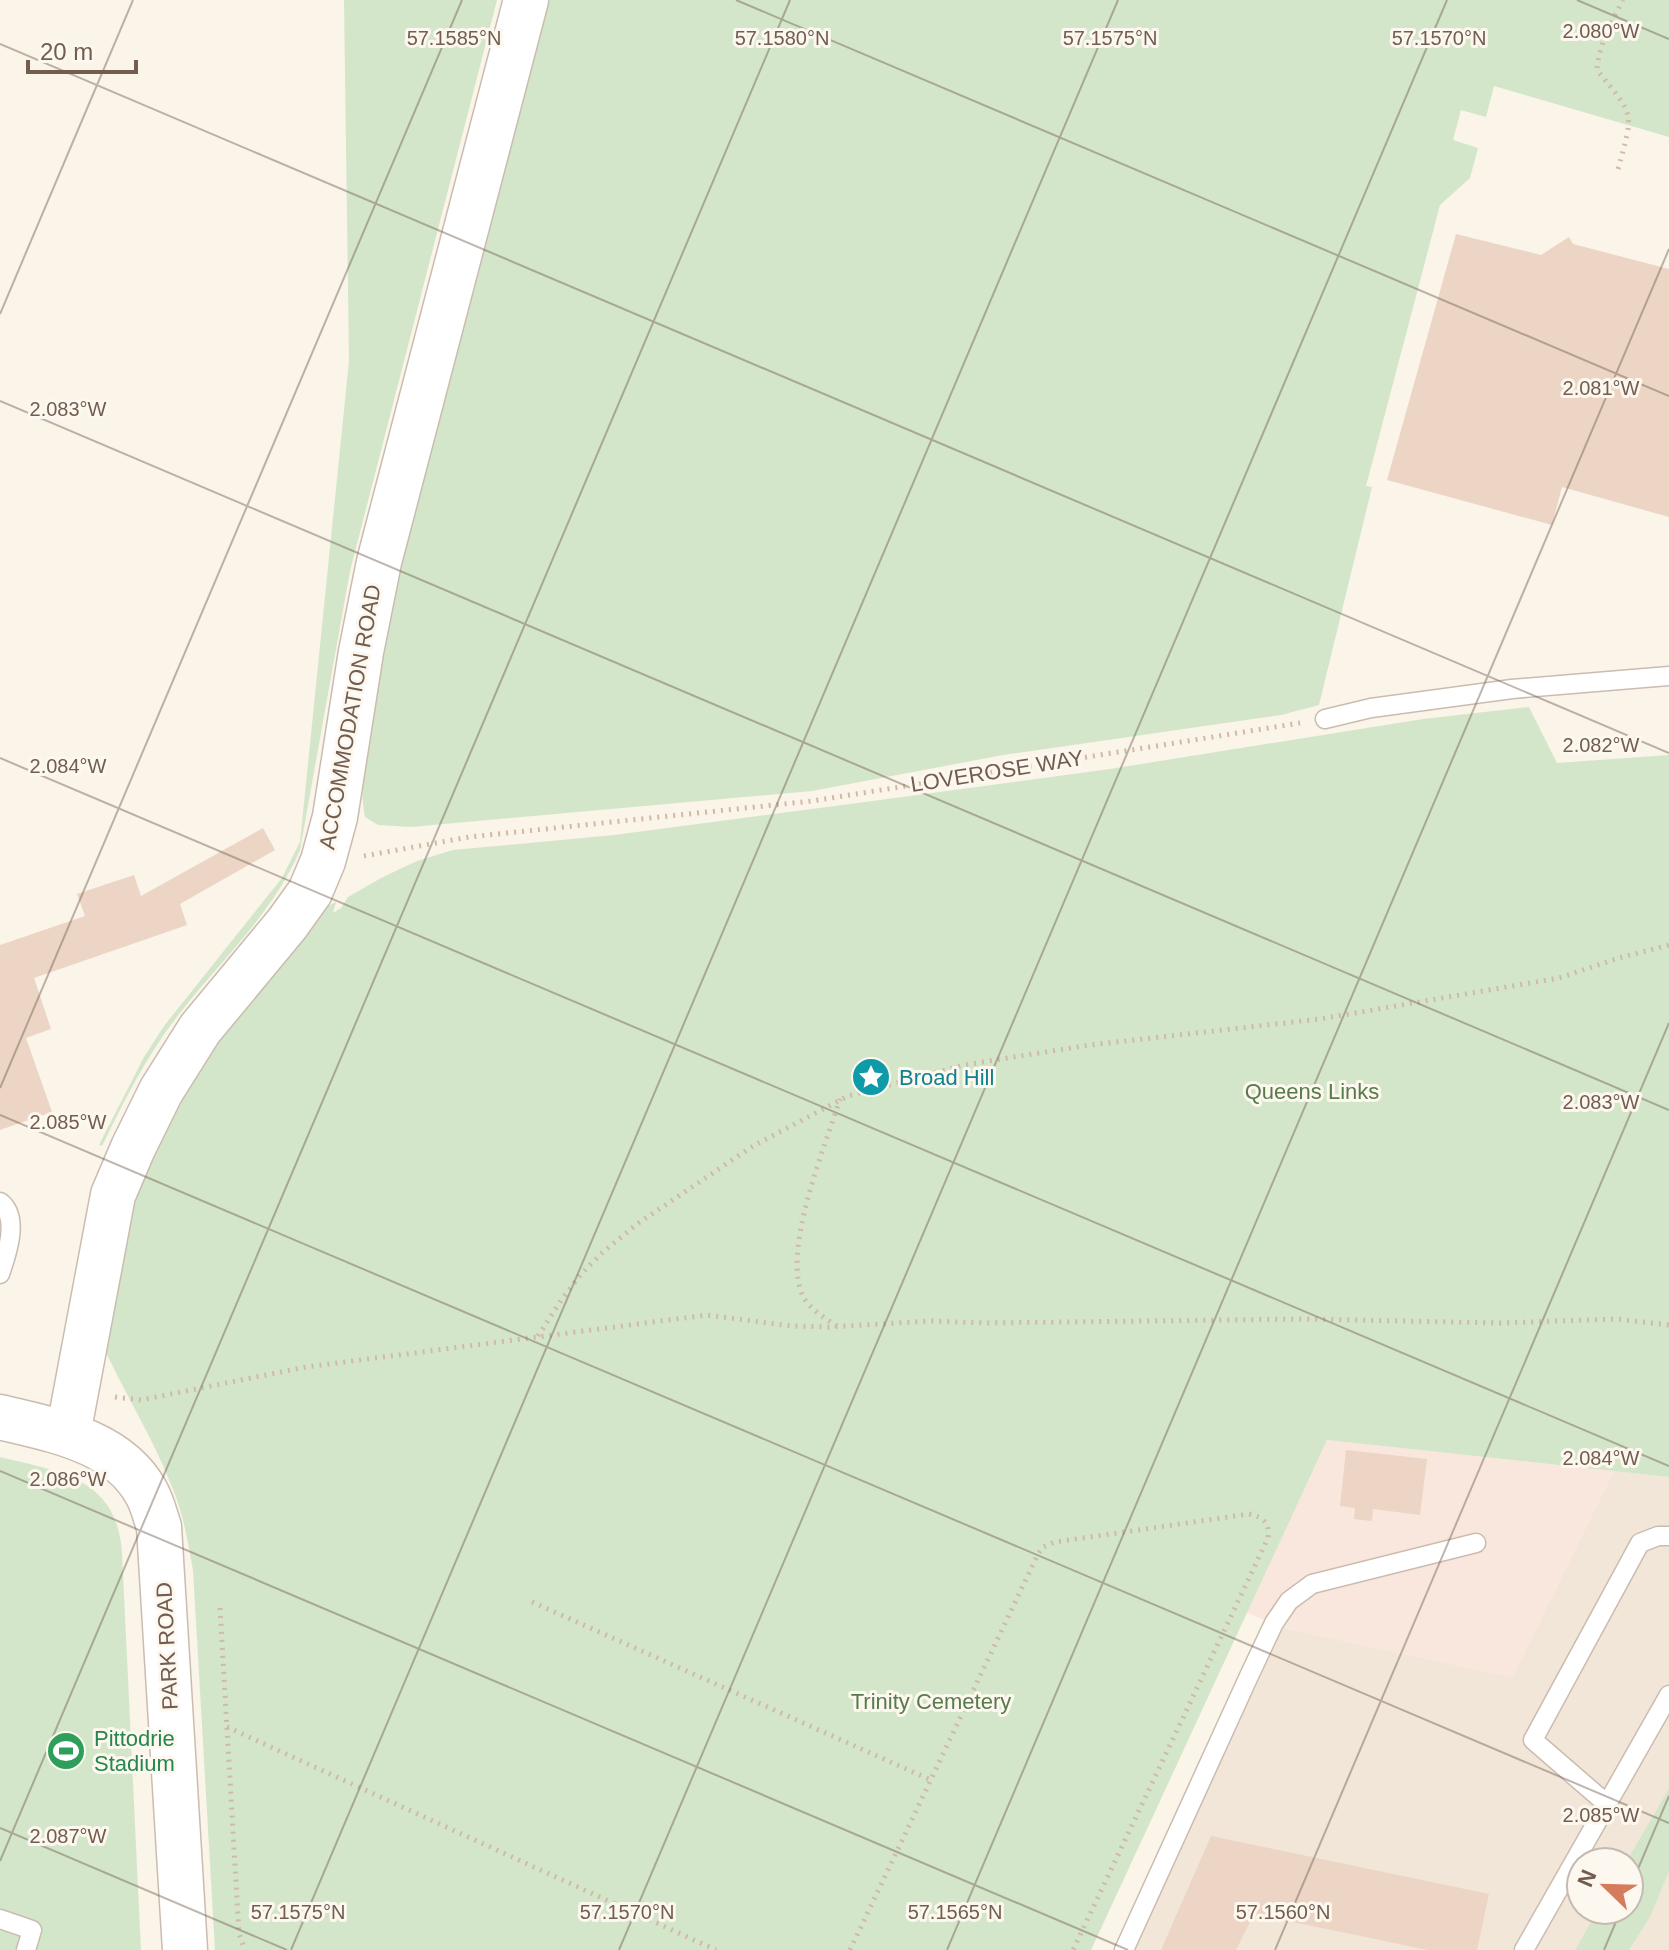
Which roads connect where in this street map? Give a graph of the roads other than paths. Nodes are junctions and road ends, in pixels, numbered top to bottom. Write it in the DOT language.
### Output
graph roads {
  1 [pos="526,0"];
  2 [pos="1669,676"];
  3 [pos="1325,719"];
  4 [pos="0,1202"];
  5 [pos="0,1274"];
  6 [pos="0,1417"];
  7 [pos="68,1434"];
  8 [pos="1669,1536"];
  9 [pos="1476,1543"];
  10 [pos="1669,1695"];
  11 [pos="1608,1805"];
  12 [pos="0,1919"];
  13 [pos="26,1950"];
  14 [pos="185,1950"];
  15 [pos="1124,1950"];
  16 [pos="1524,1950"];
  1 -- 7 [label="street, ACCOMMODATION ROAD"];
  2 -- 3 [label="lane"];
  4 -- 5 [label="lane"];
  6 -- 7 [label="street, PARK ROAD"];
  7 -- 14 [label="street, PARK ROAD"];
  8 -- 11 [label="lane"];
  9 -- 15 [label="lane"];
  10 -- 11 [label="lane"];
  11 -- 16 [label="lane"];
  12 -- 13 [label="lane"];
}
